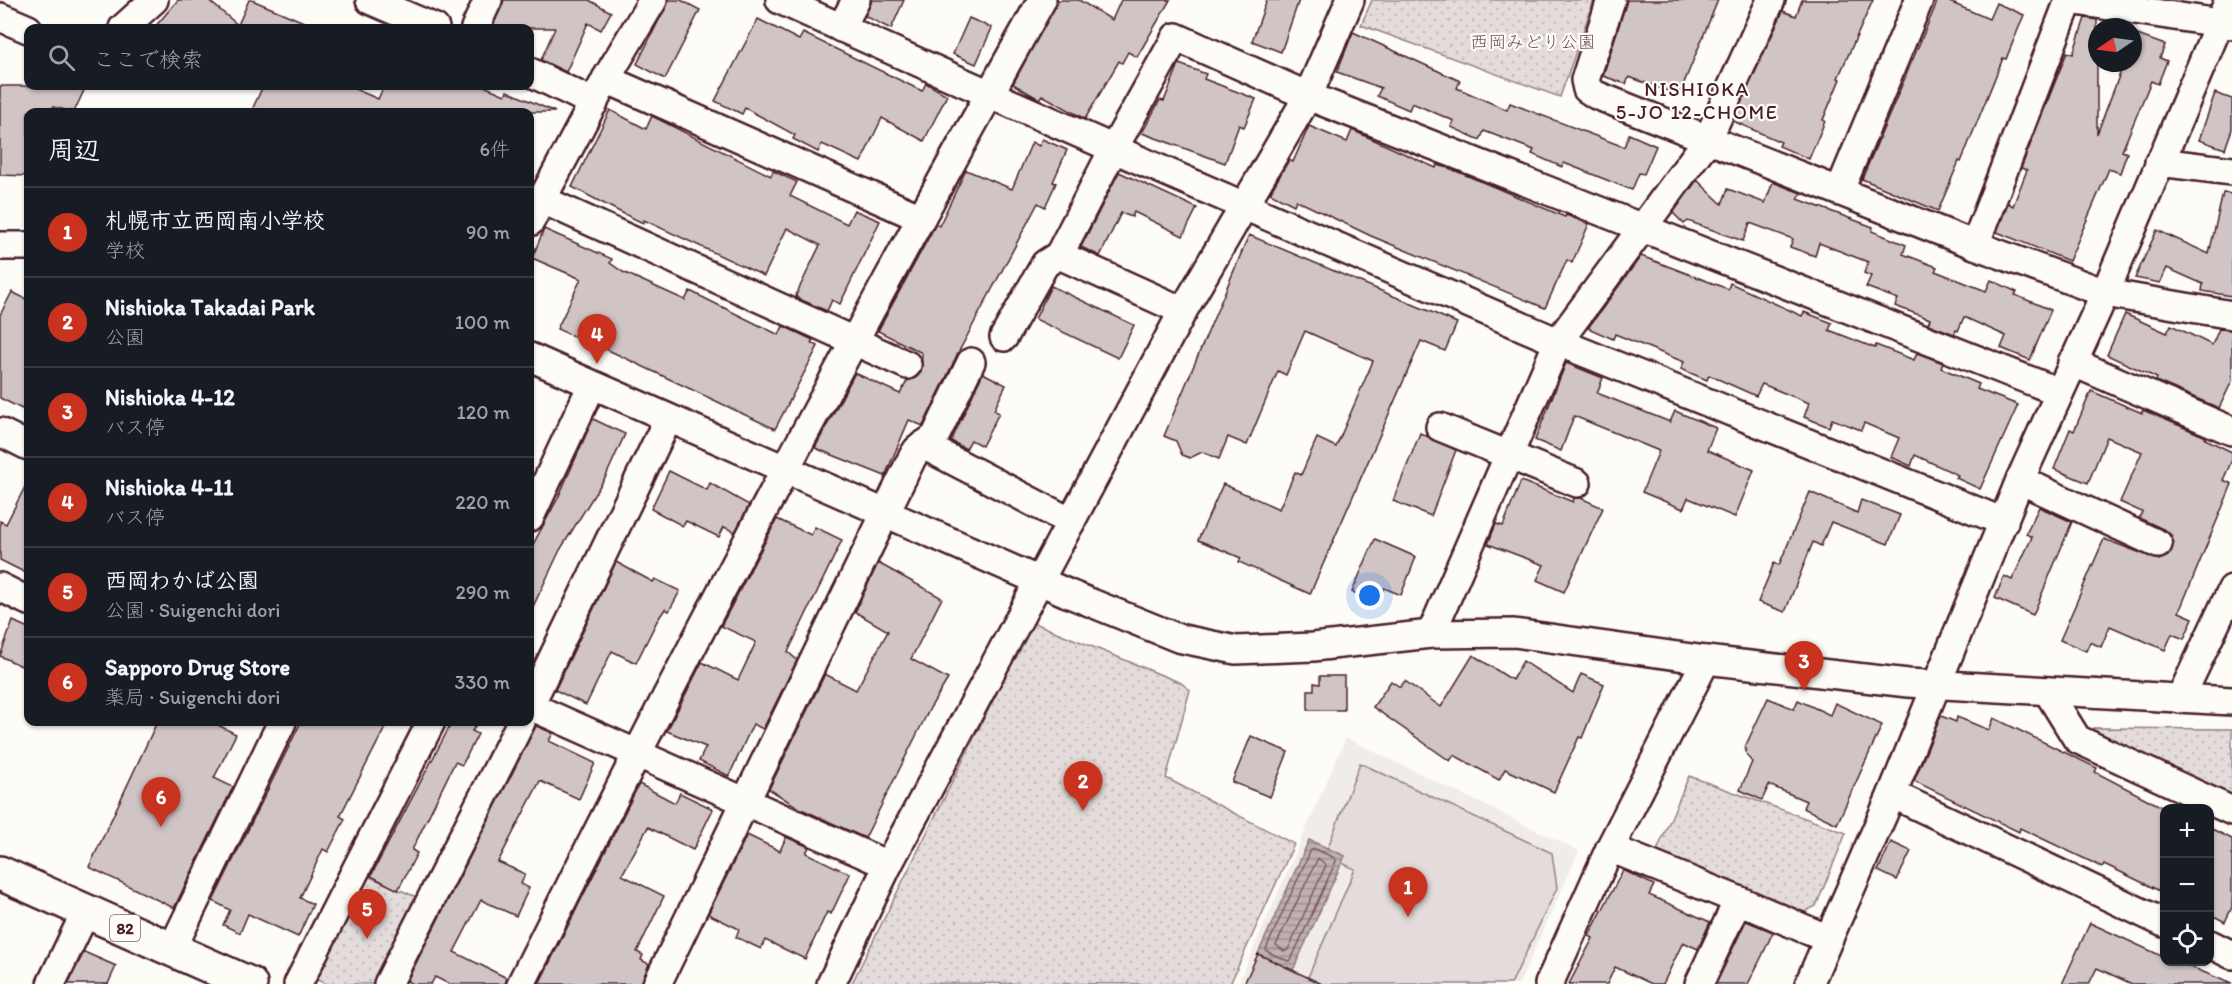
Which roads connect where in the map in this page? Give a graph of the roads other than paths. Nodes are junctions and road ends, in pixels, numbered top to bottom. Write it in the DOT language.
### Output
graph roads {
  1 [pos="154,0"];
  2 [pos="370,0"];
  3 [pos="488,0"];
  4 [pos="653,0"];
  5 [pos="780,0"];
  6 [pos="856,0"];
  7 [pos="1042,0"];
  8 [pos="1350,0"];
  9 [pos="1611,0"];
  10 [pos="1771,0"];
  11 [pos="1919,0"];
  12 [pos="2070,0"];
  13 [pos="2227,16"];
  14 [pos="0,17"];
  15 [pos="127,24"];
  16 [pos="426,24"];
  17 [pos="477,24"];
  18 [pos="24,27"];
  19 [pos="841,28"];
  20 [pos="534,74"];
  21 [pos="606,79"];
  22 [pos="988,96"];
  23 [pos="1308,96"];
  24 [pos="594,103"];
  25 [pos="1708,140"];
  26 [pos="1114,148"];
  27 [pos="2158,162"];
  28 [pos="2232,171"];
  29 [pos="1840,190"];
  30 [pos="1243,207"];
  31 [pos="536,211"];
  32 [pos="921,218"];
  33 [pos="1644,227"];
  34 [pos="1975,245"];
  35 [pos="0,246"];
  36 [pos="24,246"];
  37 [pos="1059,255"];
  38 [pos="2105,293"];
  39 [pos="1183,311"];
  40 [pos="2232,315"];
  41 [pos="1004,337"];
  42 [pos="854,341"];
  43 [pos="1558,342"];
  44 [pos="534,359"];
  45 [pos="971,362"];
  46 [pos="2072,362"];
  47 [pos="907,365"];
  48 [pos="592,385"];
  49 [pos="2059,392"];
  50 [pos="668,419"];
  51 [pos="1440,427"];
  52 [pos="2232,431"];
  53 [pos="0,432"];
  54 [pos="24,444"];
  55 [pos="923,445"];
  56 [pos="1509,456"];
  57 [pos="784,467"];
  58 [pos="2020,480"];
  59 [pos="1577,483"];
  60 [pos="534,508"];
  61 [pos="886,513"];
  62 [pos="1071,522"];
  63 [pos="2004,522"];
  64 [pos="2158,543"];
  65 [pos="1040,581"];
  66 [pos="0,587"];
  67 [pos="2232,590"];
  68 [pos="24,599"];
  69 [pos="1431,634"];
  70 [pos="1706,660"];
  71 [pos="1935,685"];
  72 [pos="2048,692"];
  73 [pos="534,697"];
  74 [pos="2180,699"];
  75 [pos="2232,701"];
  76 [pos="534,707"];
  77 [pos="280,726"];
  78 [pos="429,726"];
  79 [pos="519,726"];
  80 [pos="636,752"];
  81 [pos="1892,794"];
  82 [pos="746,802"];
  83 [pos="2232,811"];
  84 [pos="1610,848"];
  85 [pos="888,865"];
  86 [pos="0,873"];
  87 [pos="1738,900"];
  88 [pos="86,911"];
  89 [pos="2160,921"];
  90 [pos="1828,939"];
  91 [pos="2214,946"];
  92 [pos="172,949"];
  93 [pos="2232,955"];
  94 [pos="233,980"];
  95 [pos="51,984"];
  96 [pos="298,984"];
  97 [pos="388,984"];
  98 [pos="521,984"];
  99 [pos="657,984"];
  100 [pos="831,984"];
  101 [pos="1549,984"];
  102 [pos="1699,984"];
  103 [pos="1809,984"];
  1 -- 15 [label="street"];
  2 -- 16 [label="street"];
  3 -- 17 [label="street"];
  4 -- 21 [label="street"];
  5 -- 19 [label="street"];
  6 -- 19 [label="street"];
  7 -- 22 [label="street"];
  8 -- 23 [label="street"];
  9 -- 25 [label="street"];
  10 -- 25 [label="street"];
  11 -- 29 [label="street"];
  12 -- 13 [label="street"];
  12 -- 34 [label="street"];
  13 -- 27 [label="street"];
  14 -- 18 [label="street"];
  19 -- 22 [label="street"];
  20 -- 24 [label="street"];
  21 -- 24 [label="street"];
  21 -- 32 [label="street"];
  22 -- 26 [label="street"];
  22 -- 32 [label="street"];
  23 -- 26 [label="street"];
  23 -- 30 [label="street"];
  23 -- 33 [label="street"];
  24 -- 31 [label="street"];
  25 -- 29 [label="street"];
  25 -- 33 [label="street"];
  26 -- 30 [label="street"];
  26 -- 37 [label="street"];
  27 -- 28 [label="street"];
  27 -- 38 [label="street"];
  29 -- 34 [label="street"];
  30 -- 39 [label="street"];
  30 -- 43 [label="street"];
  31 -- 42 [label="street"];
  32 -- 42 [label="street"];
  33 -- 43 [label="street"];
  33 -- 49 [label="street"];
  34 -- 38 [label="street"];
  35 -- 36 [label="street"];
  37 -- 39 [label="street"];
  37 -- 41 [label="street"];
  38 -- 40 [label="street"];
  38 -- 46 [label="street"];
  39 -- 62 [label="street"];
  42 -- 47 [label="street"];
  42 -- 57 [label="street"];
  43 -- 56 [label="street"];
  43 -- 63 [label="street"];
  44 -- 48 [label="street"];
  45 -- 55 [label="street"];
  46 -- 49 [label="street"];
  46 -- 52 [label="street"];
  48 -- 50 [label="street"];
  48 -- 60 [label="street"];
  49 -- 58 [label="street"];
  50 -- 57 [label="street"];
  50 -- 73 [label="street"];
  51 -- 56 [label="street"];
  53 -- 54 [label="street"];
  55 -- 61 [label="street"];
  55 -- 62 [label="street"];
  56 -- 59 [label="street"];
  56 -- 69 [label="street"];
  57 -- 61 [label="street"];
  57 -- 80 [label="street"];
  58 -- 63 [label="street"];
  58 -- 64 [label="street"];
  61 -- 65 [label="street"];
  61 -- 82 [label="street"];
  62 -- 65 [label="street"];
  63 -- 71 [label="street"];
  65 -- 69 [label="street"];
  65 -- 85 [label="street"];
  66 -- 68 [label="street"];
  67 -- 74 [label="street"];
  69 -- 70 [label="street"];
  70 -- 71 [label="street"];
  70 -- 84 [label="street"];
  71 -- 72 [label="street"];
  71 -- 81 [label="street"];
  72 -- 74 [label="street"];
  72 -- 83 [label="street"];
  74 -- 75 [label="street"];
  76 -- 80 [label="street"];
  77 -- 92 [label="street"];
  78 -- 96 [label="street"];
  79 -- 97 [label="street"];
  80 -- 82 [label="street"];
  80 -- 98 [label="street"];
  81 -- 89 [label="street"];
  81 -- 90 [label="street"];
  82 -- 85 [label="street"];
  82 -- 99 [label="street"];
  84 -- 87 [label="street"];
  84 -- 101 [label="street"];
  85 -- 100 [label="street"];
  86 -- 88 [label="main road, 82"];
  87 -- 90 [label="street"];
  87 -- 102 [label="street"];
  88 -- 92 [label="main road, 82"];
  88 -- 95 [label="street"];
  90 -- 103 [label="street"];
  91 -- 93 [label="street"];
  92 -- 94 [label="main road, 82"];
}
